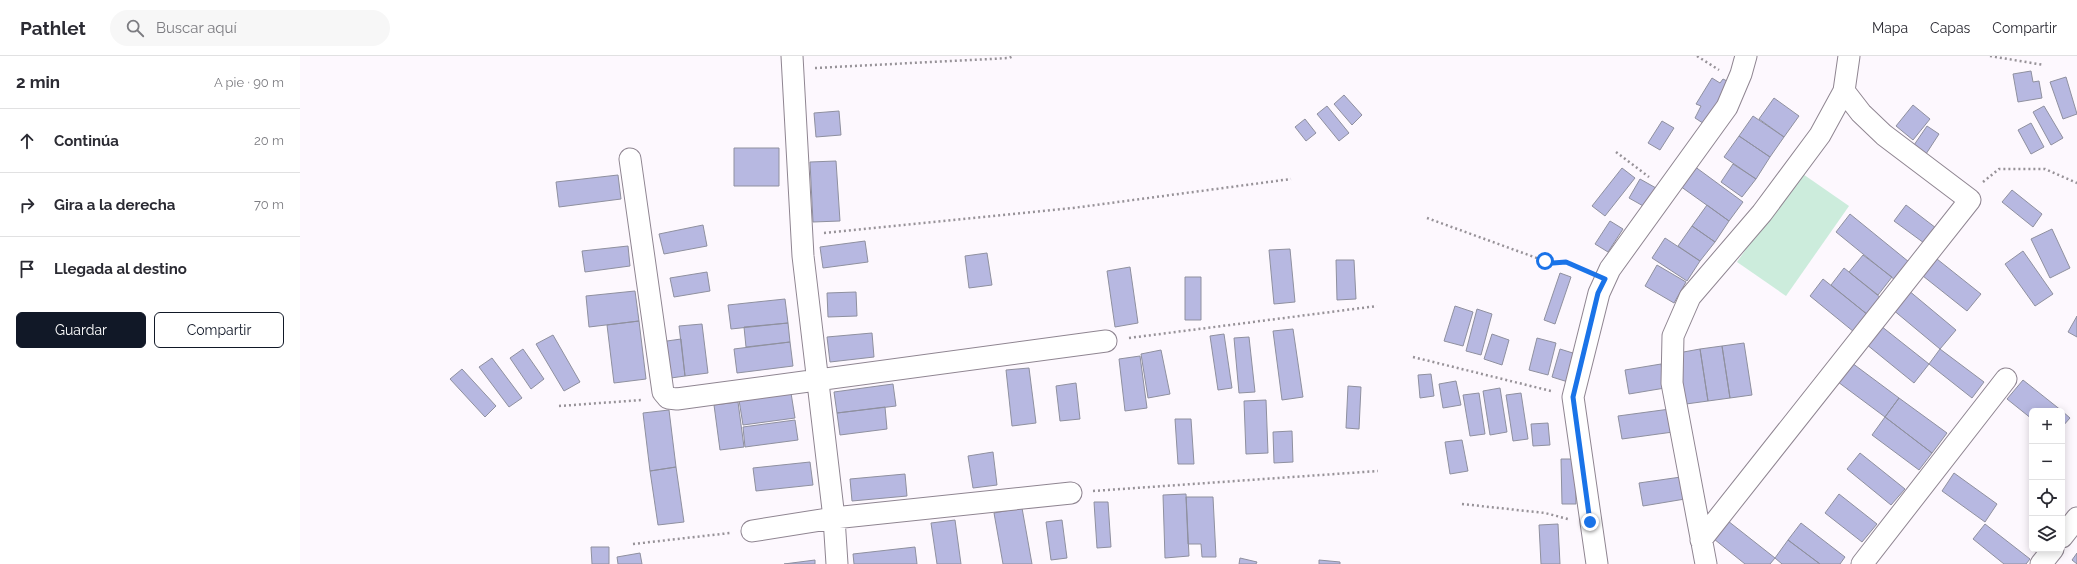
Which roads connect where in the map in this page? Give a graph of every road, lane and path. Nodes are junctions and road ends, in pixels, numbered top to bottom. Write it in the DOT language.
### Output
graph roads {
  1 [pos="1013,56"];
  2 [pos="1746,56"];
  3 [pos="1849,56"];
  4 [pos="1990,56"];
  5 [pos="792,62"];
  6 [pos="2044,65"];
  7 [pos="1844,91"];
  8 [pos="1616,152"];
  9 [pos="630,159"];
  10 [pos="1291,179"];
  11 [pos="2077,183"];
  12 [pos="1667,190"];
  13 [pos="1970,200"];
  14 [pos="1427,218"];
  15 [pos="802,235"];
  16 [pos="1605,279"];
  17 [pos="1377,306"];
  18 [pos="1106,341"];
  19 [pos="1412,357"];
  20 [pos="818,379"];
  21 [pos="2006,379"];
  22 [pos="1573,397"];
  23 [pos="668,398"];
  24 [pos="559,406"];
  25 [pos="1378,471"];
  26 [pos="1071,493"];
  27 [pos="1462,504"];
  28 [pos="834,518"];
  29 [pos="2077,518"];
  30 [pos="1590,522"];
  31 [pos="752,531"];
  32 [pos="2065,533"];
  33 [pos="1701,540"];
  34 [pos="633,544"];
  35 [pos="2051,552"];
  36 [pos="837,564"];
  37 [pos="1597,564"];
  38 [pos="1706,564"];
  39 [pos="1862,564"];
  40 [pos="2041,564"];
  1 -- 5 [label="path"];
  2 -- 12 [label="street"];
  3 -- 7 [label="street"];
  4 -- 6 [label="path"];
  5 -- 15 [label="street"];
  7 -- 13 [label="street"];
  7 -- 33 [label="street"];
  8 -- 12 [label="path"];
  9 -- 23 [label="street"];
  10 -- 15 [label="path"];
  11 -- 13 [label="path"];
  12 -- 16 [label="street"];
  13 -- 33 [label="street"];
  14 -- 16 [label="path"];
  15 -- 20 [label="street"];
  16 -- 22 [label="street"];
  17 -- 18 [label="path"];
  18 -- 20 [label="street"];
  19 -- 22 [label="path"];
  20 -- 23 [label="street"];
  20 -- 28 [label="street"];
  21 -- 39 [label="street"];
  22 -- 30 [label="street"];
  23 -- 24 [label="path"];
  25 -- 26 [label="path"];
  26 -- 28 [label="street"];
  27 -- 30 [label="path"];
  28 -- 31 [label="street"];
  28 -- 36 [label="street"];
  29 -- 32 [label="street"];
  30 -- 37 [label="street"];
  31 -- 34 [label="path"];
  33 -- 38 [label="street"];
  35 -- 40 [label="street"];
}
